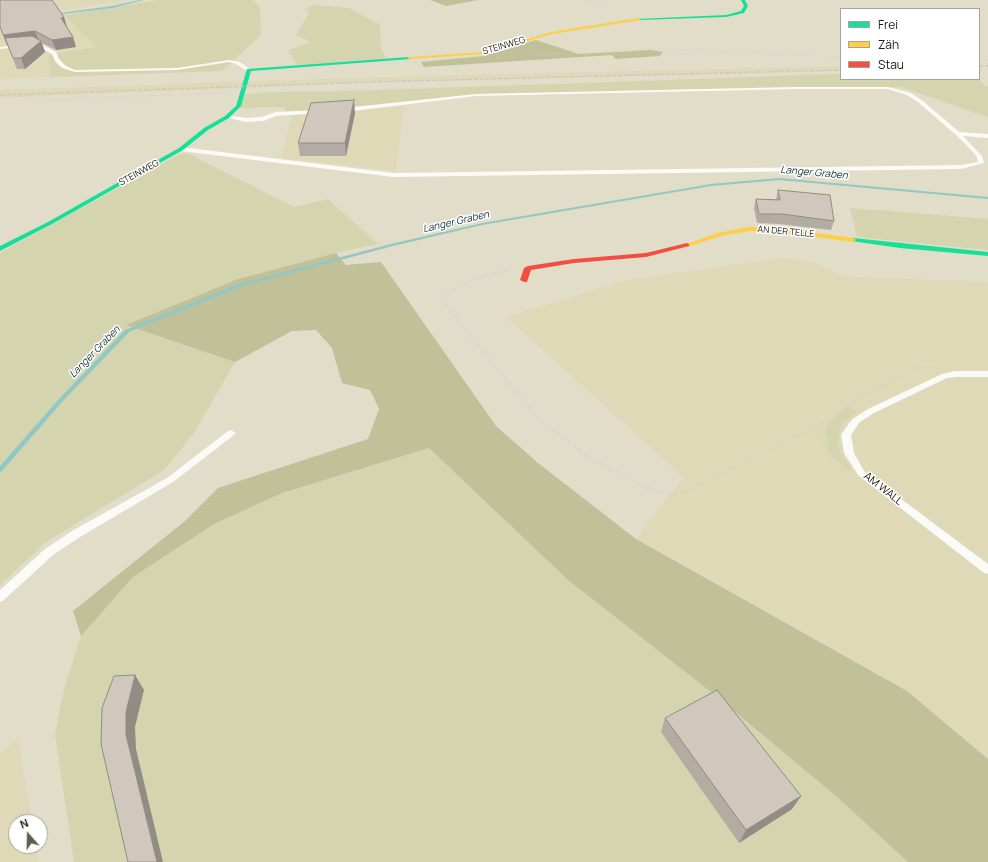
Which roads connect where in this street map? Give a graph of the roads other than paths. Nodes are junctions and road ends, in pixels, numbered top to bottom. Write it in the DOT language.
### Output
graph roads {
  1 [pos="743,0"];
  2 [pos="30,45"];
  3 [pos="22,46"];
  4 [pos="0,48"];
  5 [pos="249,70"];
  6 [pos="339,111"];
  7 [pos="325,112"];
  8 [pos="227,117"];
  9 [pos="958,134"];
  10 [pos="988,136"];
  11 [pos="182,149"];
  12 [pos="0,250"];
  13 [pos="988,254"];
  14 [pos="524,280"];
  15 [pos="988,374"];
  16 [pos="231,433"];
  17 [pos="988,570"];
  18 [pos="0,597"];
  1 -- 5 [label="street, STEINWEG"];
  2 -- 5 [label="lane"];
  3 -- 4 [label="lane"];
  5 -- 8 [label="street, STEINWEG"];
  6 -- 9 [label="lane"];
  7 -- 8 [label="lane"];
  8 -- 11 [label="street, STEINWEG"];
  9 -- 10 [label="lane"];
  9 -- 11 [label="lane"];
  11 -- 12 [label="street, STEINWEG"];
  13 -- 14 [label="street, AN DER TELLE"];
  15 -- 17 [label="lane, AM WALL"];
  16 -- 18 [label="lane"];
}
